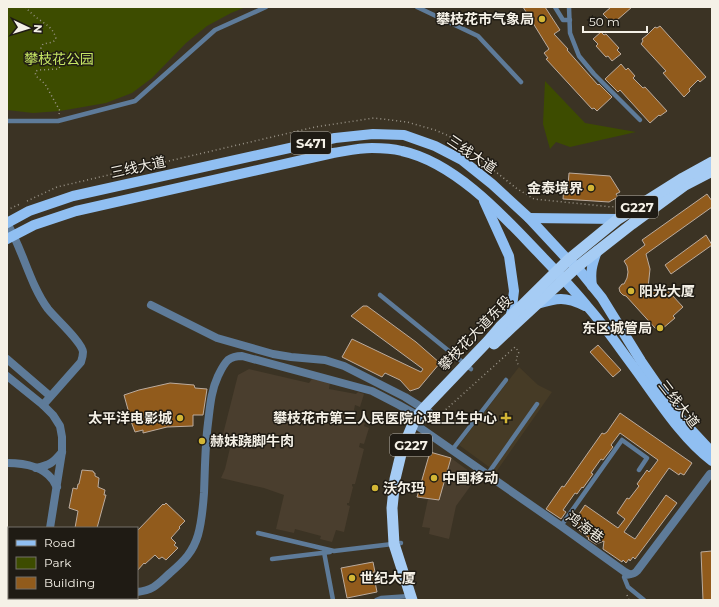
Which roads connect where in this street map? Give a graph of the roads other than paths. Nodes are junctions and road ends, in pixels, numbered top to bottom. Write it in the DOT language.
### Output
graph roads {
  1 [pos="266,7"];
  2 [pos="417,7"];
  3 [pos="555,7"];
  4 [pos="569,7"];
  5 [pos="570,20"];
  6 [pos="521,82"];
  7 [pos="640,120"];
  8 [pos="7,121"];
  9 [pos="712,162"];
  10 [pos="712,171"];
  11 [pos="483,198"];
  12 [pos="529,218"];
  13 [pos="618,219"];
  14 [pos="7,223"];
  15 [pos="11,238"];
  16 [pos="597,251"];
  17 [pos="568,260"];
  18 [pos="577,267"];
  19 [pos="560,275"];
  20 [pos="592,286"];
  21 [pos="380,295"];
  22 [pos="537,304"];
  23 [pos="151,305"];
  24 [pos="588,307"];
  25 [pos="511,315"];
  26 [pos="7,359"];
  27 [pos="637,364"];
  28 [pos="468,367"];
  29 [pos="7,376"];
  30 [pos="506,380"];
  31 [pos="50,396"];
  32 [pos="537,404"];
  33 [pos="43,405"];
  34 [pos="423,419"];
  35 [pos="452,450"];
  36 [pos="712,451"];
  37 [pos="62,452"];
  38 [pos="712,461"];
  39 [pos="7,463"];
  40 [pos="36,468"];
  41 [pos="639,470"];
  42 [pos="487,474"];
  43 [pos="710,474"];
  44 [pos="57,487"];
  45 [pos="561,526"];
  46 [pos="50,527"];
  47 [pos="258,533"];
  48 [pos="397,543"];
  49 [pos="334,551"];
  50 [pos="324,552"];
  51 [pos="272,558"];
  52 [pos="635,573"];
  53 [pos="138,592"];
  54 [pos="414,598"];
  55 [pos="333,600"];
  56 [pos="376,600"];
  57 [pos="644,600"];
  1 -- 8 [label="lane"];
  2 -- 6 [label="lane"];
  3 -- 5 [label="lane"];
  4 -- 5 [label="lane"];
  5 -- 7 [label="lane"];
  9 -- 13 [label="highway, 攀枝花大道东段 / G227"];
  10 -- 16 [label="highway, 攀枝花大道东段 / G227"];
  11 -- 15 [label="main road, 三线大道 / S471"];
  11 -- 19 [label="main road, 三线大道 / S471"];
  11 -- 25 [label="main road"];
  12 -- 13 [label="main road"];
  12 -- 14 [label="main road, 三线大道 / S471"];
  12 -- 17 [label="main road, 三线大道 / S471"];
  13 -- 17 [label="highway, 攀枝花大道东段 / G227"];
  14 -- 15 [label="street"];
  15 -- 31 [label="street"];
  16 -- 18 [label="highway, 攀枝花大道东段 / G227"];
  16 -- 20 [label="main road"];
  17 -- 18 [label="main road, 三线大道 / S471"];
  17 -- 19 [label="highway, 攀枝花大道东段 / G227"];
  18 -- 19 [label="highway, 攀枝花大道东段 / G227"];
  18 -- 20 [label="main road, 三线大道"];
  19 -- 22 [label="highway, 攀枝花大道东段 / G227"];
  19 -- 24 [label="main road, 三线大道"];
  19 -- 25 [label="highway, 攀枝花大道东段 / G227"];
  20 -- 27 [label="main road, 三线大道"];
  21 -- 28 [label="lane"];
  22 -- 24 [label="main road"];
  22 -- 28 [label="highway, 攀枝花大道东段 / G227"];
  23 -- 34 [label="street"];
  24 -- 27 [label="main road, 三线大道"];
  25 -- 28 [label="highway, 攀枝花大道东段 / G227"];
  26 -- 31 [label="street"];
  27 -- 36 [label="main road, 三线大道"];
  27 -- 38 [label="main road, 三线大道"];
  28 -- 34 [label="highway, 攀枝花大道东段 / G227"];
  29 -- 33 [label="street"];
  30 -- 35 [label="lane"];
  31 -- 33 [label="street"];
  32 -- 42 [label="lane"];
  33 -- 37 [label="street"];
  34 -- 35 [label="street, 鸿海巷"];
  34 -- 48 [label="highway, 攀枝花大道东段 / G227"];
  34 -- 53 [label="street"];
  35 -- 42 [label="street, 鸿海巷"];
  37 -- 40 [label="street"];
  37 -- 44 [label="street"];
  39 -- 40 [label="street"];
  40 -- 44 [label="street"];
  41 -- 45 [label="lane"];
  42 -- 45 [label="street, 鸿海巷"];
  43 -- 52 [label="street"];
  44 -- 46 [label="street"];
  45 -- 52 [label="street, 鸿海巷"];
  47 -- 49 [label="lane"];
  48 -- 49 [label="lane"];
  48 -- 54 [label="highway, 攀枝花大道东段 / G227"];
  49 -- 50 [label="lane"];
  50 -- 51 [label="lane"];
  50 -- 55 [label="lane"];
  52 -- 57 [label="lane"];
  54 -- 56 [label="lane"];
}
